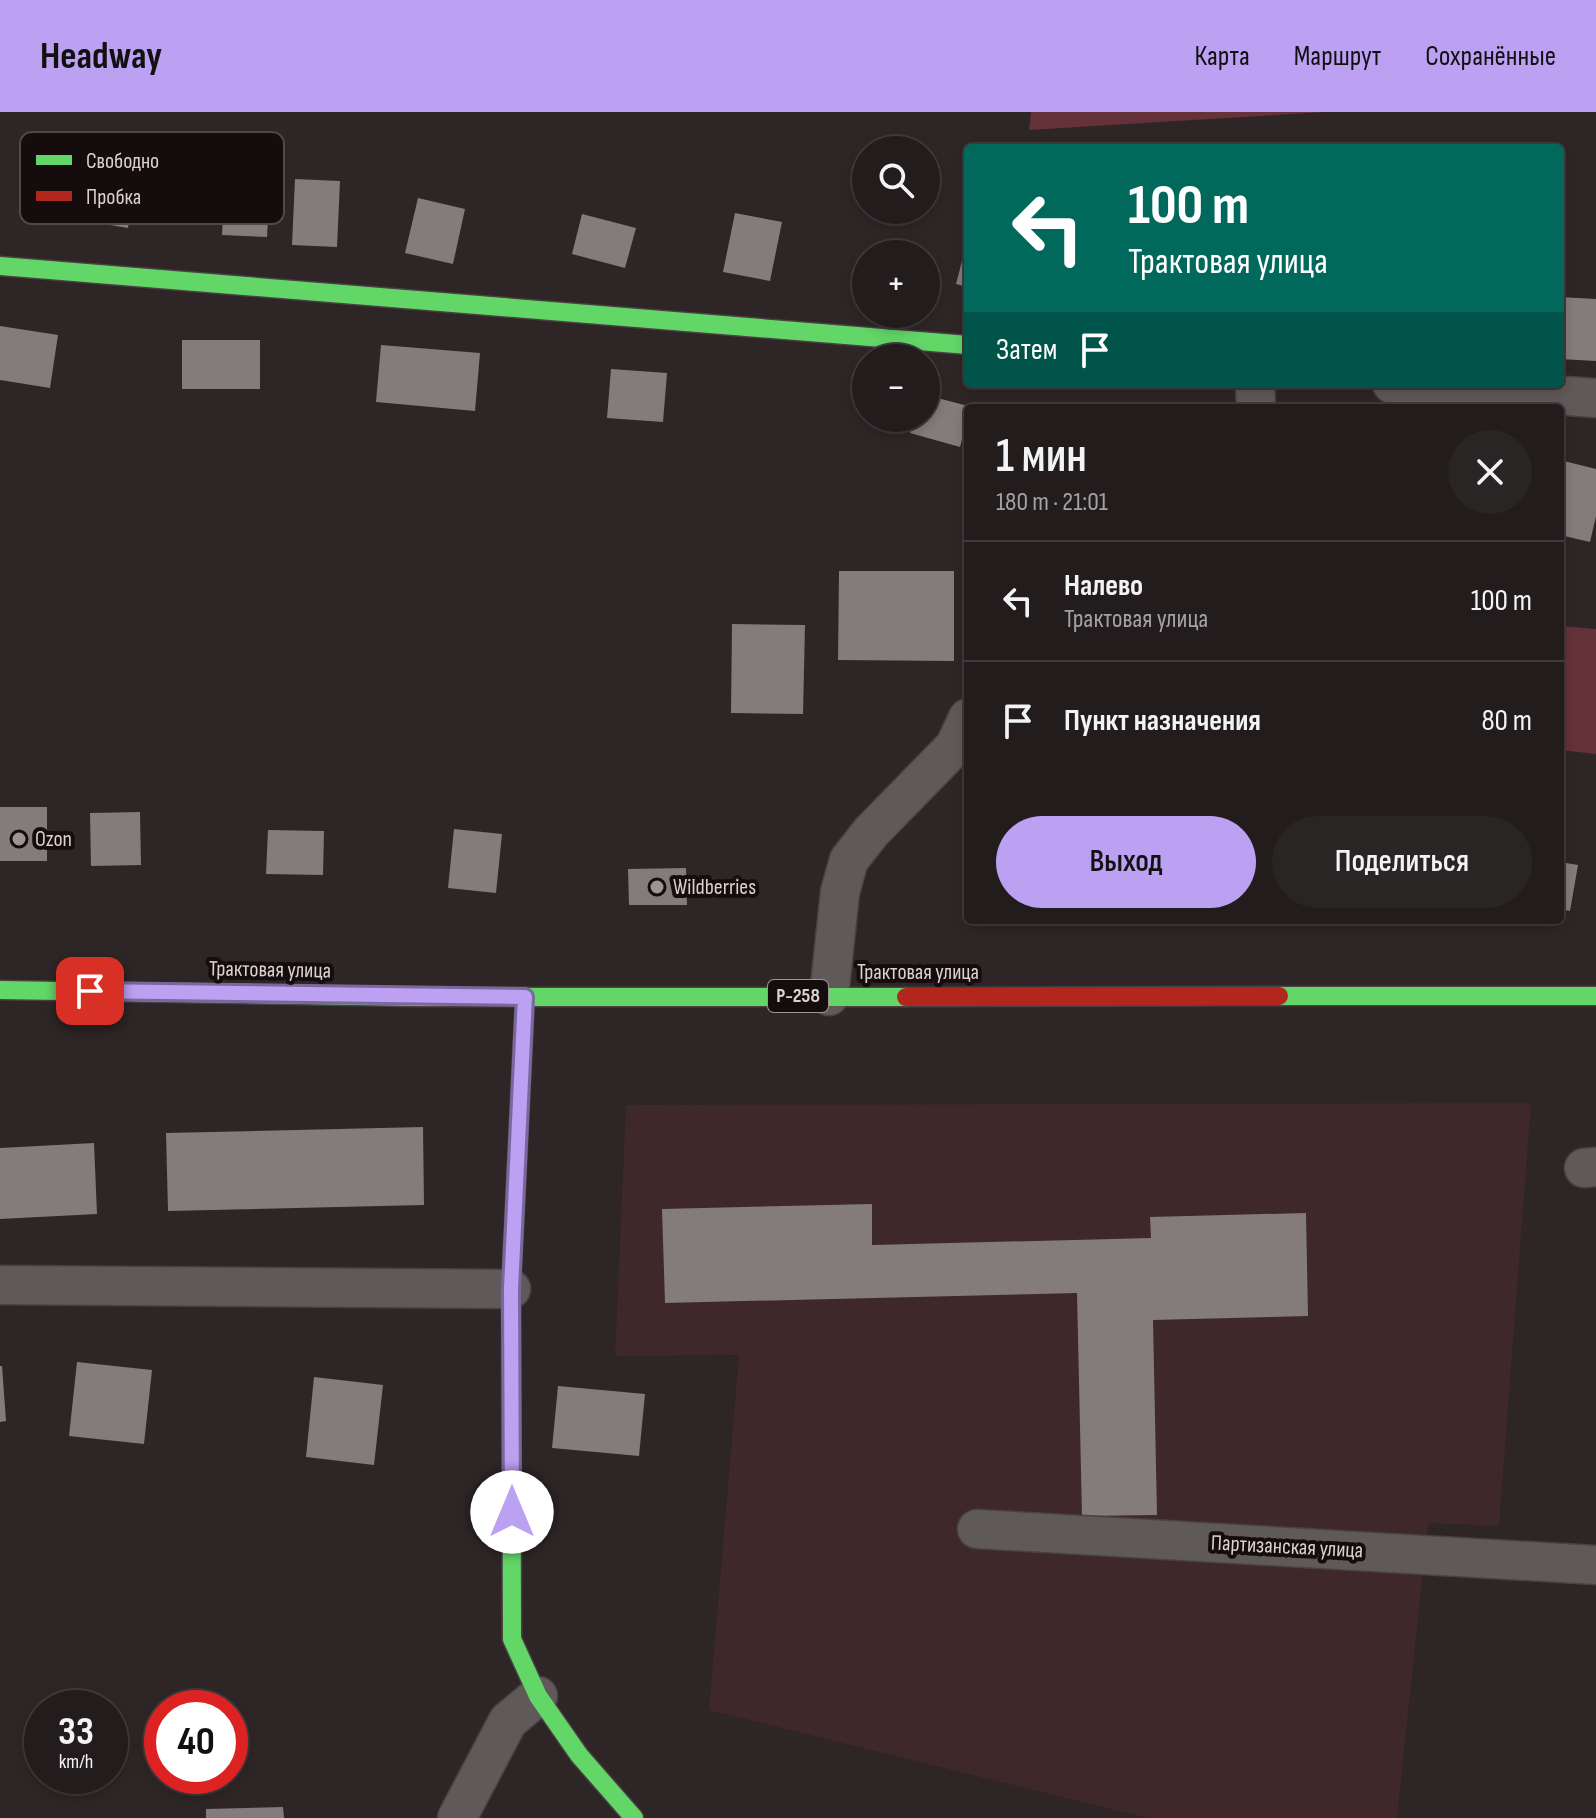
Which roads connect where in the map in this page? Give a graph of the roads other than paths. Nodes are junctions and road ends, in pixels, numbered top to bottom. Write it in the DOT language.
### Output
graph roads {
  1 [pos="0,266"];
  2 [pos="964,345"];
  3 [pos="1450,388"];
  4 [pos="1596,398"];
  5 [pos="964,727"];
  6 [pos="0,990"];
  7 [pos="829,996"];
  8 [pos="1596,996"];
  9 [pos="525,997"];
  10 [pos="0,1285"];
  11 [pos="511,1289"];
  12 [pos="977,1529"];
  13 [pos="1596,1565"];
  14 [pos="538,1696"];
  15 [pos="457,1818"];
  16 [pos="634,1818"];
  1 -- 2 [label="main road"];
  3 -- 4 [label="street"];
  5 -- 7 [label="street"];
  6 -- 9 [label="main road, Трактовая улица / Р-258"];
  7 -- 8 [label="main road, Трактовая улица / Р-258"];
  7 -- 9 [label="main road, Трактовая улица / Р-258"];
  9 -- 11 [label="main road"];
  10 -- 11 [label="street"];
  11 -- 14 [label="main road"];
  12 -- 13 [label="street, Партизанская улица"];
  14 -- 15 [label="street"];
  14 -- 16 [label="main road"];
}
